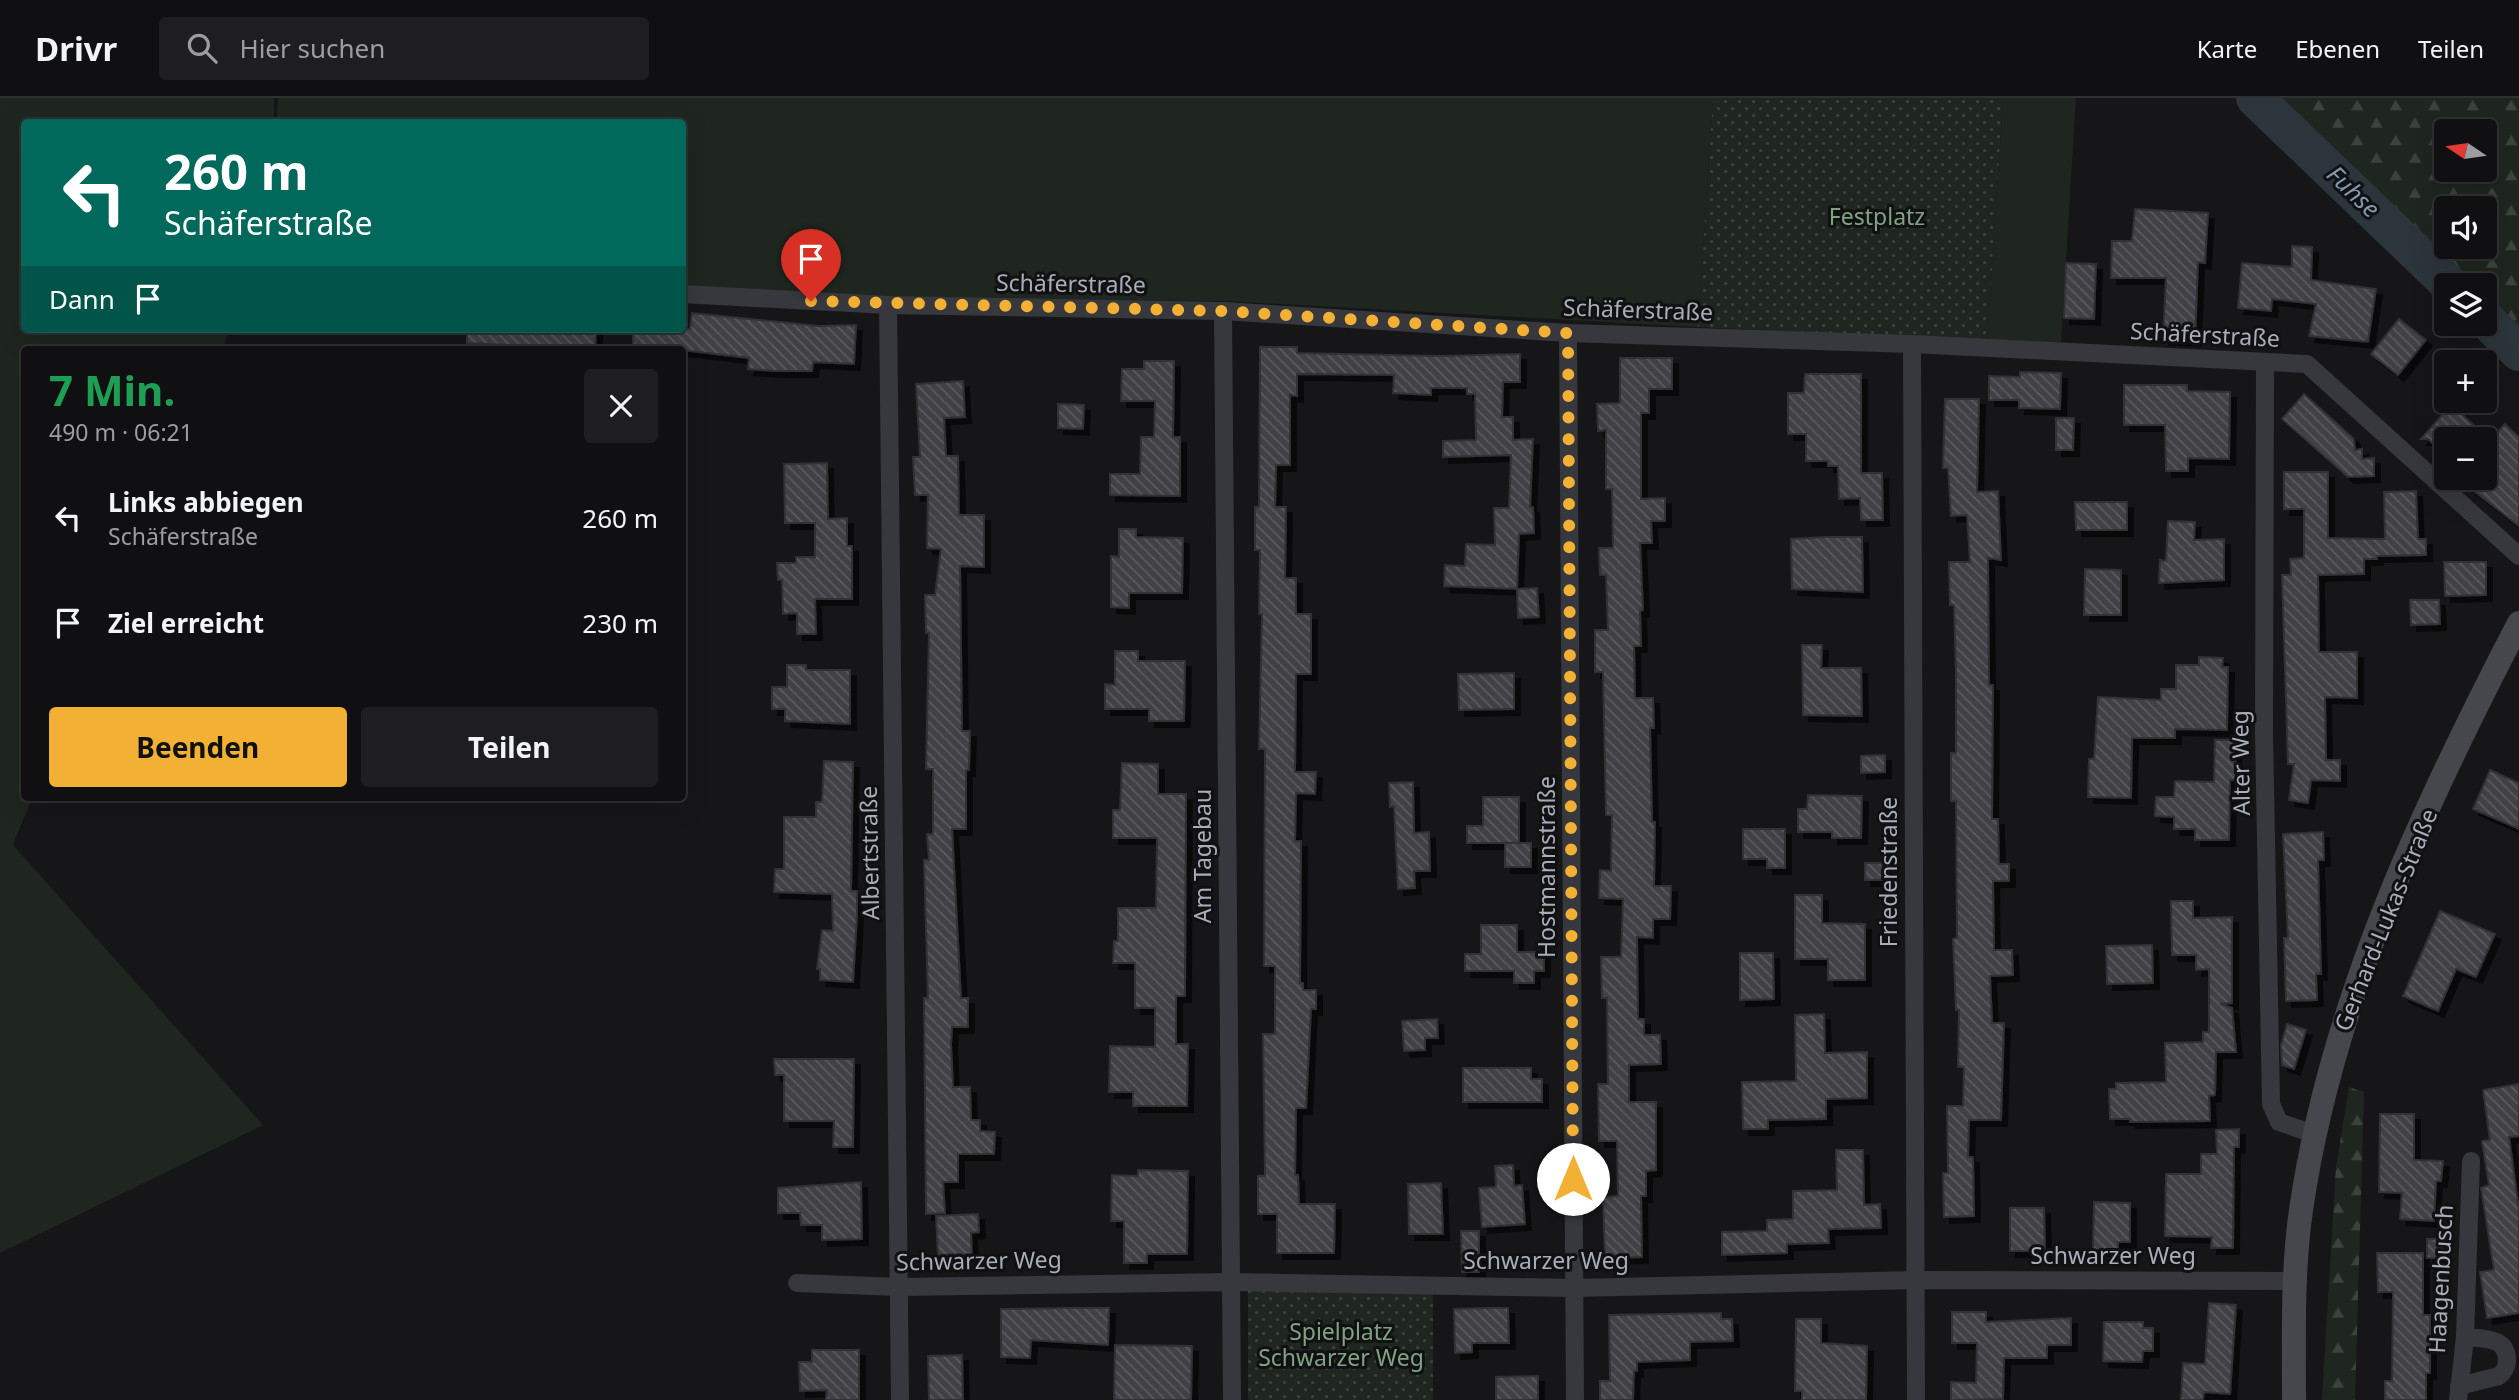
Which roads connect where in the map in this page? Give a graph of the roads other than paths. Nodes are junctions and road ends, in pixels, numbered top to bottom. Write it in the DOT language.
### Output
graph roads {
  1 [pos="686,294"];
  2 [pos="888,305"];
  3 [pos="1223,311"];
  4 [pos="1568,333"];
  5 [pos="1912,344"];
  6 [pos="2265,363"];
  7 [pos="2519,556"];
  8 [pos="2519,623"];
  9 [pos="2314,1134"];
  10 [pos="2471,1161"];
  11 [pos="1915,1280"];
  12 [pos="2295,1281"];
  13 [pos="1231,1282"];
  14 [pos="797,1283"];
  15 [pos="899,1287"];
  16 [pos="1574,1288"];
  17 [pos="2465,1337"];
  18 [pos="2459,1393"];
  19 [pos="900,1400"];
  20 [pos="1232,1400"];
  21 [pos="1575,1400"];
  22 [pos="1916,1400"];
  23 [pos="2294,1400"];
  1 -- 2 [label="street, Schäferstraße"];
  2 -- 3 [label="street, Schäferstraße"];
  2 -- 15 [label="street, Albertstraße"];
  3 -- 4 [label="street, Schäferstraße"];
  3 -- 13 [label="street, Am Tagebau"];
  4 -- 5 [label="street, Schäferstraße"];
  4 -- 16 [label="street, Hostmannstraße"];
  5 -- 6 [label="street, Schäferstraße"];
  5 -- 11 [label="street, Friedenstraße"];
  6 -- 7 [label="street, Schäferstraße"];
  6 -- 9 [label="street, Alter Weg"];
  8 -- 9 [label="street, Gerhard-Lukas-Straße"];
  9 -- 12 [label="street, Gerhard-Lukas-Straße"];
  10 -- 17 [label="street, Haagenbusch"];
  11 -- 12 [label="street, Schwarzer Weg"];
  11 -- 16 [label="street, Schwarzer Weg"];
  11 -- 22 [label="street, Friedenstraße"];
  12 -- 23 [label="street, Gerhard-Lukas-Straße"];
  13 -- 15 [label="street, Schwarzer Weg"];
  13 -- 16 [label="street, Schwarzer Weg"];
  13 -- 20 [label="street, Am Tagebau"];
  14 -- 15 [label="street, Schwarzer Weg"];
  15 -- 19 [label="street, Albertstraße"];
  16 -- 21 [label="street, Hostmannstraße"];
  17 -- 18 [label="street, Haagenbusch"];
  17 -- 18 [label="street"];
}
